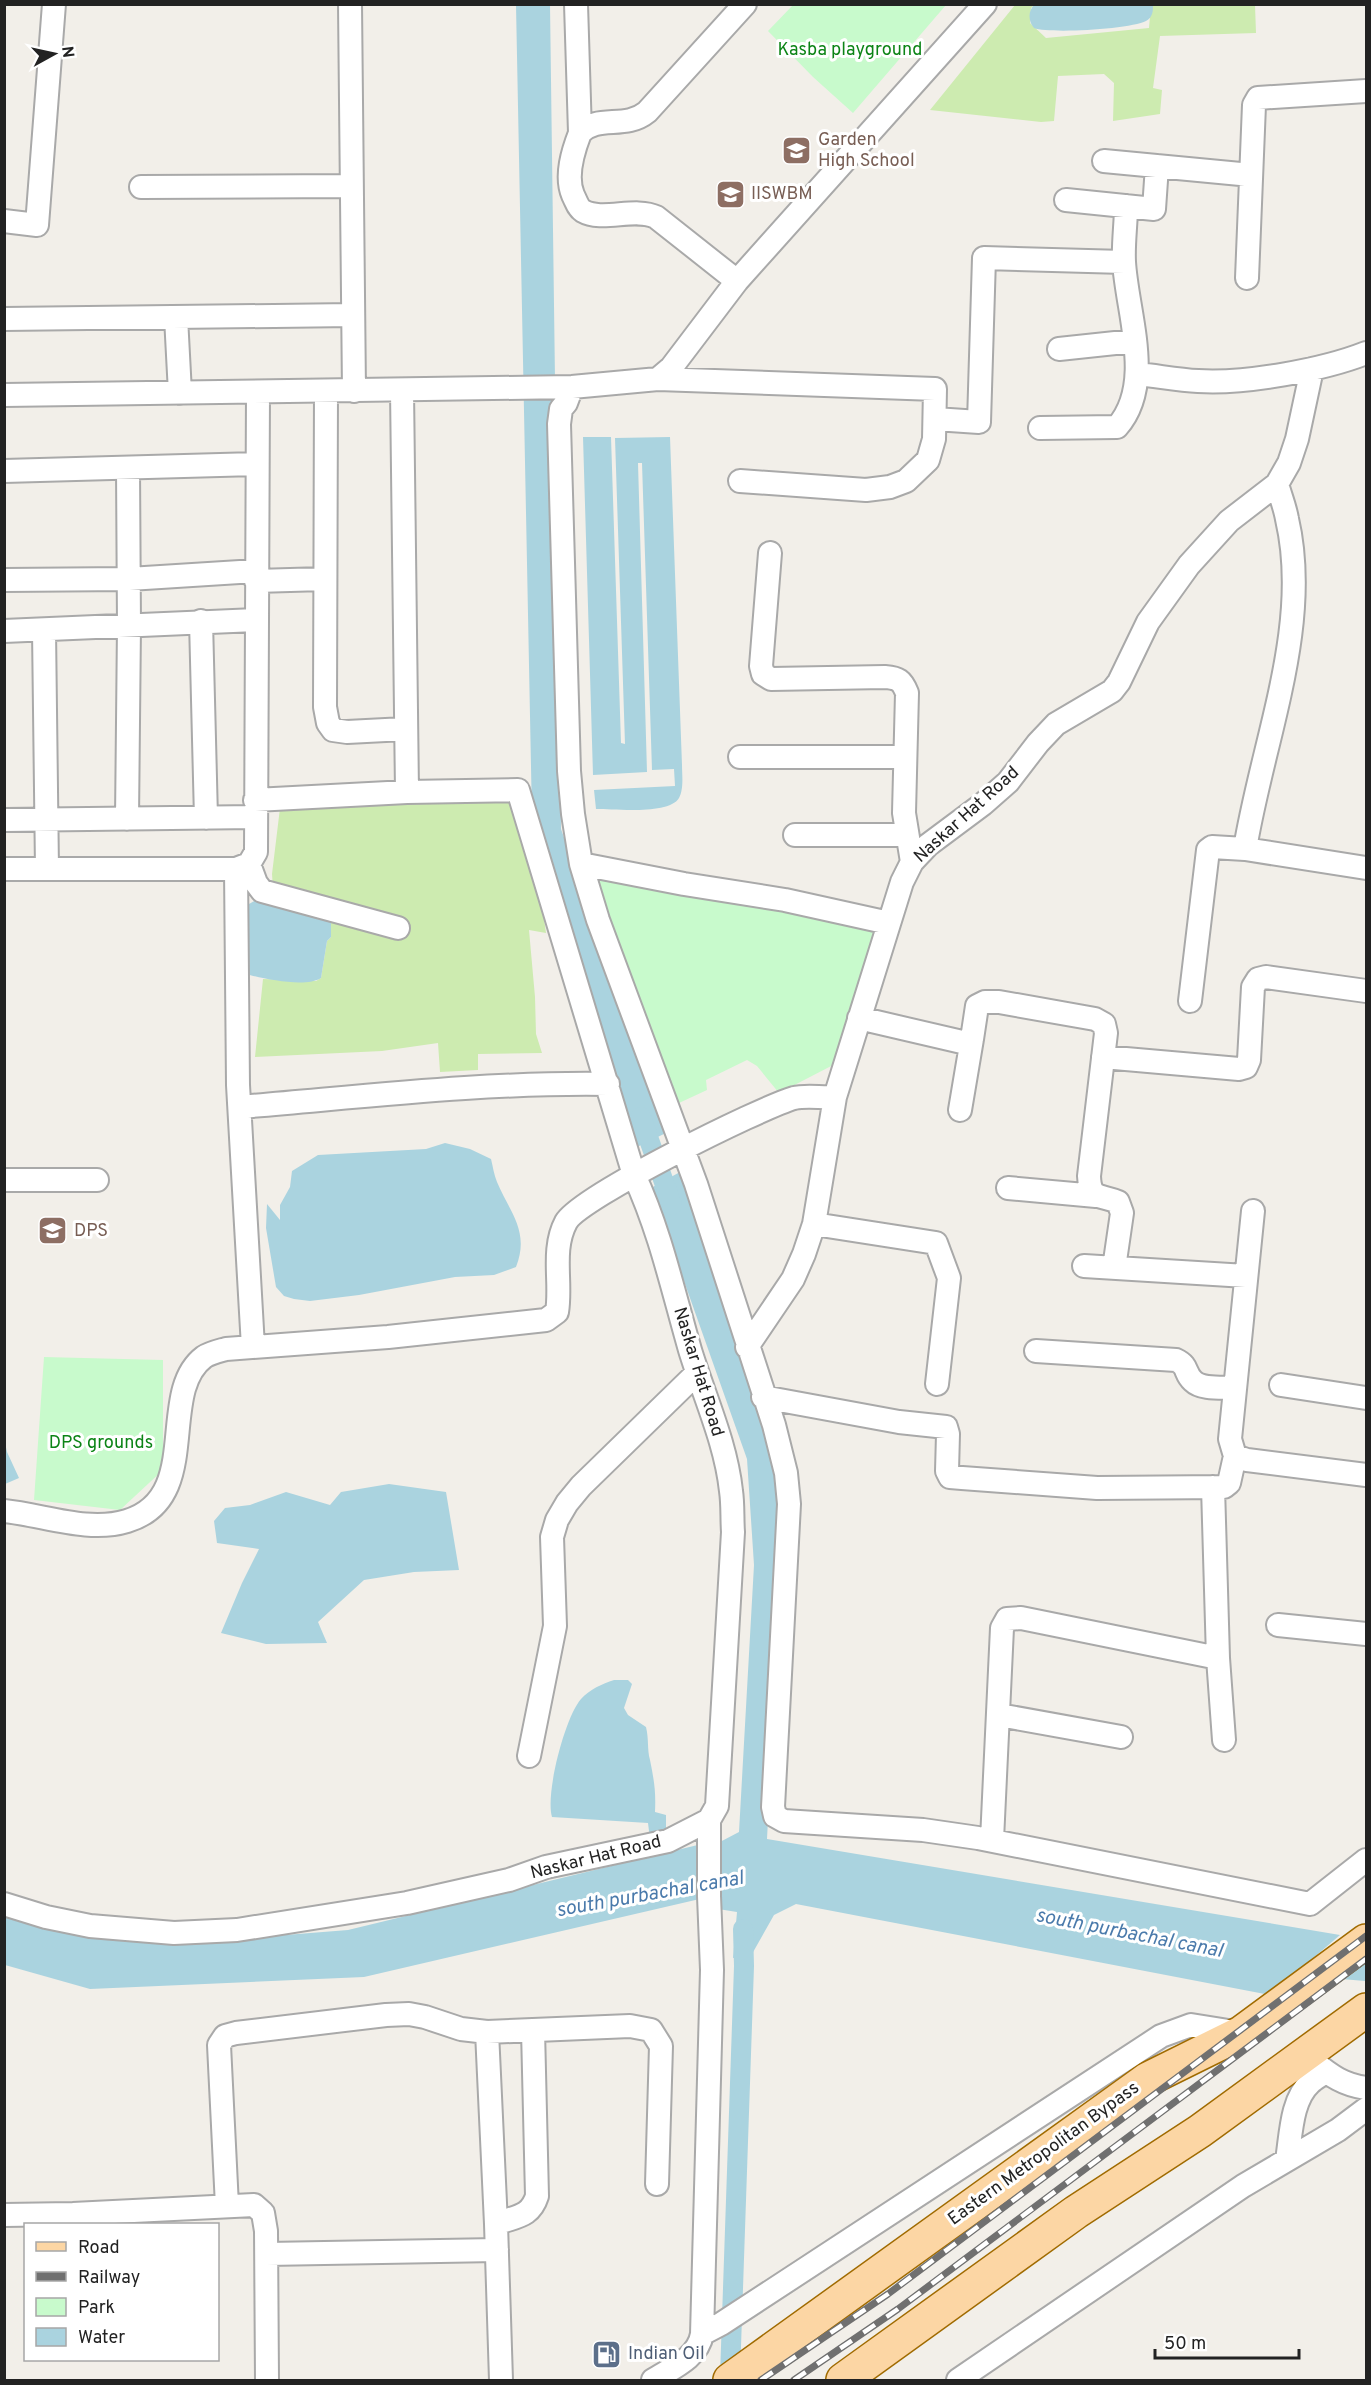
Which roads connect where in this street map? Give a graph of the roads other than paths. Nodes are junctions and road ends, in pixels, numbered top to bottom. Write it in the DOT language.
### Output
graph roads {
  1 [pos="54,4"];
  2 [pos="350,4"];
  3 [pos="576,4"];
  4 [pos="745,4"];
  5 [pos="985,4"];
  6 [pos="1366,91"];
  7 [pos="580,132"];
  8 [pos="1104,161"];
  9 [pos="1157,166"];
  10 [pos="1251,175"];
  11 [pos="351,186"];
  12 [pos="141,187"];
  13 [pos="1066,200"];
  14 [pos="1126,206"];
  15 [pos="4,221"];
  16 [pos="1124,262"];
  17 [pos="1247,278"];
  18 [pos="737,281"];
  19 [pos="353,315"];
  20 [pos="176,317"];
  21 [pos="4,319"];
  22 [pos="1134,341"];
  23 [pos="1059,349"];
  24 [pos="1366,353"];
  25 [pos="1312,369"];
  26 [pos="1138,374"];
  27 [pos="658,379"];
  28 [pos="565,386"];
  29 [pos="402,390"];
  30 [pos="326,391"];
  31 [pos="354,391"];
  32 [pos="258,392"];
  33 [pos="180,393"];
  34 [pos="4,395"];
  35 [pos="935,420"];
  36 [pos="1040,428"];
  37 [pos="257,464"];
  38 [pos="128,468"];
  39 [pos="4,471"];
  40 [pos="740,481"];
  41 [pos="1277,484"];
  42 [pos="770,553"];
  43 [pos="256,576"];
  44 [pos="129,579"];
  45 [pos="324,579"];
  46 [pos="4,580"];
  47 [pos="256,620"];
  48 [pos="201,621"];
  49 [pos="129,625"];
  50 [pos="44,630"];
  51 [pos="4,631"];
  52 [pos="405,729"];
  53 [pos="740,757"];
  54 [pos="905,757"];
  55 [pos="407,792"];
  56 [pos="255,808"];
  57 [pos="206,818"];
  58 [pos="128,819"];
  59 [pos="4,820"];
  60 [pos="45,820"];
  61 [pos="795,835"];
  62 [pos="906,835"];
  63 [pos="1245,849"];
  64 [pos="912,862"];
  65 [pos="581,864"];
  66 [pos="243,867"];
  67 [pos="1366,868"];
  68 [pos="4,869"];
  69 [pos="47,869"];
  70 [pos="889,923"];
  71 [pos="398,928"];
  72 [pos="1366,991"];
  73 [pos="1190,1001"];
  74 [pos="859,1018"];
  75 [pos="972,1039"];
  76 [pos="1103,1057"];
  77 [pos="608,1084"];
  78 [pos="835,1097"];
  79 [pos="240,1107"];
  80 [pos="960,1110"];
  81 [pos="678,1152"];
  82 [pos="639,1172"];
  83 [pos="97,1179"];
  84 [pos="4,1180"];
  85 [pos="1008,1188"];
  86 [pos="1096,1196"];
  87 [pos="1253,1211"];
  88 [pos="814,1224"];
  89 [pos="1084,1266"];
  90 [pos="1114,1268"];
  91 [pos="1246,1276"];
  92 [pos="253,1347"];
  93 [pos="747,1347"];
  94 [pos="1036,1351"];
  95 [pos="697,1373"];
  96 [pos="937,1384"];
  97 [pos="1281,1385"];
  98 [pos="1235,1388"];
  99 [pos="763,1397"];
  100 [pos="1366,1398"];
  101 [pos="1235,1456"];
  102 [pos="1366,1475"];
  103 [pos="1213,1487"];
  104 [pos="4,1511"];
  105 [pos="1278,1625"];
  106 [pos="1366,1634"];
  107 [pos="1218,1658"];
  108 [pos="999,1715"];
  109 [pos="1121,1737"];
  110 [pos="1224,1740"];
  111 [pos="529,1756"];
  112 [pos="710,1820"];
  113 [pos="992,1840"];
  114 [pos="1366,1860"];
  115 [pos="4,1904"];
  116 [pos="1366,1941"];
  117 [pos="1366,2010"];
  118 [pos="533,2030"];
  119 [pos="487,2032"];
  120 [pos="1241,2033"];
  121 [pos="1315,2064"];
  122 [pos="1366,2088"];
  123 [pos="1366,2109"];
  124 [pos="1287,2160"];
  125 [pos="657,2184"];
  126 [pos="227,2206"];
  127 [pos="4,2215"];
  128 [pos="496,2224"];
  129 [pos="497,2250"];
  130 [pos="267,2254"];
  131 [pos="712,2329"];
  132 [pos="267,2380"];
  133 [pos="501,2380"];
  134 [pos="653,2380"];
  135 [pos="729,2380"];
  136 [pos="843,2380"];
  137 [pos="958,2380"];
  1 -- 15 [label="street"];
  2 -- 11 [label="street"];
  3 -- 7 [label="street"];
  4 -- 7 [label="street"];
  5 -- 18 [label="street"];
  6 -- 10 [label="street"];
  7 -- 18 [label="street"];
  8 -- 9 [label="street"];
  9 -- 10 [label="street"];
  9 -- 14 [label="street"];
  10 -- 17 [label="street"];
  11 -- 12 [label="street"];
  11 -- 19 [label="street"];
  13 -- 14 [label="street"];
  14 -- 16 [label="street"];
  16 -- 22 [label="street"];
  16 -- 35 [label="street"];
  18 -- 27 [label="street"];
  19 -- 20 [label="street"];
  19 -- 31 [label="street"];
  20 -- 21 [label="street"];
  20 -- 33 [label="street"];
  22 -- 23 [label="street"];
  22 -- 26 [label="street"];
  24 -- 25 [label="street"];
  25 -- 26 [label="street"];
  25 -- 41 [label="street, Naskar Hat Road"];
  26 -- 36 [label="street"];
  27 -- 28 [label="street"];
  27 -- 35 [label="street"];
  28 -- 29 [label="street"];
  28 -- 65 [label="street"];
  29 -- 31 [label="street"];
  29 -- 52 [label="street"];
  30 -- 31 [label="street"];
  30 -- 32 [label="street"];
  30 -- 45 [label="street"];
  32 -- 33 [label="street"];
  32 -- 37 [label="street"];
  33 -- 34 [label="street"];
  35 -- 40 [label="street"];
  37 -- 38 [label="street"];
  37 -- 43 [label="street"];
  38 -- 39 [label="street"];
  38 -- 44 [label="street"];
  41 -- 63 [label="street"];
  41 -- 64 [label="street, Naskar Hat Road"];
  42 -- 54 [label="street"];
  43 -- 44 [label="street"];
  43 -- 45 [label="street"];
  43 -- 47 [label="street"];
  44 -- 46 [label="street"];
  44 -- 49 [label="street"];
  45 -- 52 [label="street"];
  47 -- 48 [label="street"];
  47 -- 56 [label="street"];
  48 -- 49 [label="street"];
  48 -- 57 [label="street"];
  49 -- 50 [label="street"];
  49 -- 58 [label="street"];
  50 -- 51 [label="street"];
  50 -- 60 [label="street"];
  52 -- 55 [label="street"];
  53 -- 54 [label="street"];
  54 -- 62 [label="street"];
  55 -- 56 [label="street"];
  55 -- 77 [label="street, Naskar Hat Road"];
  56 -- 57 [label="street"];
  56 -- 66 [label="street"];
  57 -- 58 [label="street"];
  58 -- 60 [label="street"];
  59 -- 60 [label="street"];
  60 -- 69 [label="street"];
  61 -- 62 [label="street"];
  62 -- 64 [label="street"];
  63 -- 67 [label="street"];
  63 -- 73 [label="street"];
  64 -- 70 [label="street, Naskar Hat Road"];
  65 -- 70 [label="street"];
  65 -- 81 [label="street"];
  66 -- 69 [label="street"];
  66 -- 71 [label="street"];
  66 -- 79 [label="street"];
  68 -- 69 [label="street"];
  70 -- 74 [label="street, Naskar Hat Road"];
  72 -- 76 [label="street"];
  74 -- 75 [label="street"];
  74 -- 78 [label="street, Naskar Hat Road"];
  75 -- 76 [label="street"];
  75 -- 80 [label="street"];
  76 -- 86 [label="street"];
  77 -- 79 [label="street"];
  77 -- 82 [label="street, Naskar Hat Road"];
  78 -- 81 [label="street"];
  78 -- 88 [label="street, Naskar Hat Road"];
  79 -- 92 [label="street"];
  81 -- 82 [label="street"];
  81 -- 93 [label="street"];
  82 -- 92 [label="street"];
  82 -- 95 [label="street, Naskar Hat Road"];
  83 -- 84 [label="street"];
  85 -- 86 [label="street"];
  86 -- 90 [label="street"];
  87 -- 91 [label="street"];
  88 -- 93 [label="street, Naskar Hat Road"];
  88 -- 96 [label="street"];
  89 -- 90 [label="street"];
  90 -- 91 [label="street"];
  91 -- 98 [label="street"];
  92 -- 104 [label="street"];
  93 -- 99 [label="street"];
  94 -- 98 [label="street"];
  95 -- 111 [label="street"];
  95 -- 112 [label="street, Naskar Hat Road"];
  97 -- 100 [label="street"];
  98 -- 101 [label="street"];
  99 -- 103 [label="street"];
  99 -- 113 [label="street"];
  101 -- 102 [label="street"];
  101 -- 103 [label="street"];
  103 -- 107 [label="street"];
  105 -- 106 [label="street"];
  107 -- 108 [label="street"];
  107 -- 110 [label="street"];
  108 -- 109 [label="street"];
  108 -- 113 [label="street"];
  112 -- 115 [label="street, Naskar Hat Road"];
  112 -- 131 [label="street"];
  113 -- 114 [label="street"];
  116 -- 120 [label="main road, Eastern Metropolitan Bypass"];
  117 -- 121 [label="main road"];
  118 -- 119 [label="street"];
  118 -- 125 [label="street"];
  118 -- 128 [label="street"];
  119 -- 126 [label="street"];
  119 -- 128 [label="street"];
  120 -- 131 [label="street"];
  120 -- 135 [label="main road, Eastern Metropolitan Bypass"];
  121 -- 122 [label="street"];
  121 -- 124 [label="street"];
  121 -- 136 [label="main road"];
  123 -- 124 [label="street"];
  124 -- 137 [label="street"];
  126 -- 127 [label="street"];
  126 -- 130 [label="street"];
  128 -- 129 [label="street"];
  129 -- 130 [label="street"];
  129 -- 133 [label="street"];
  130 -- 132 [label="street"];
  131 -- 134 [label="street"];
}
